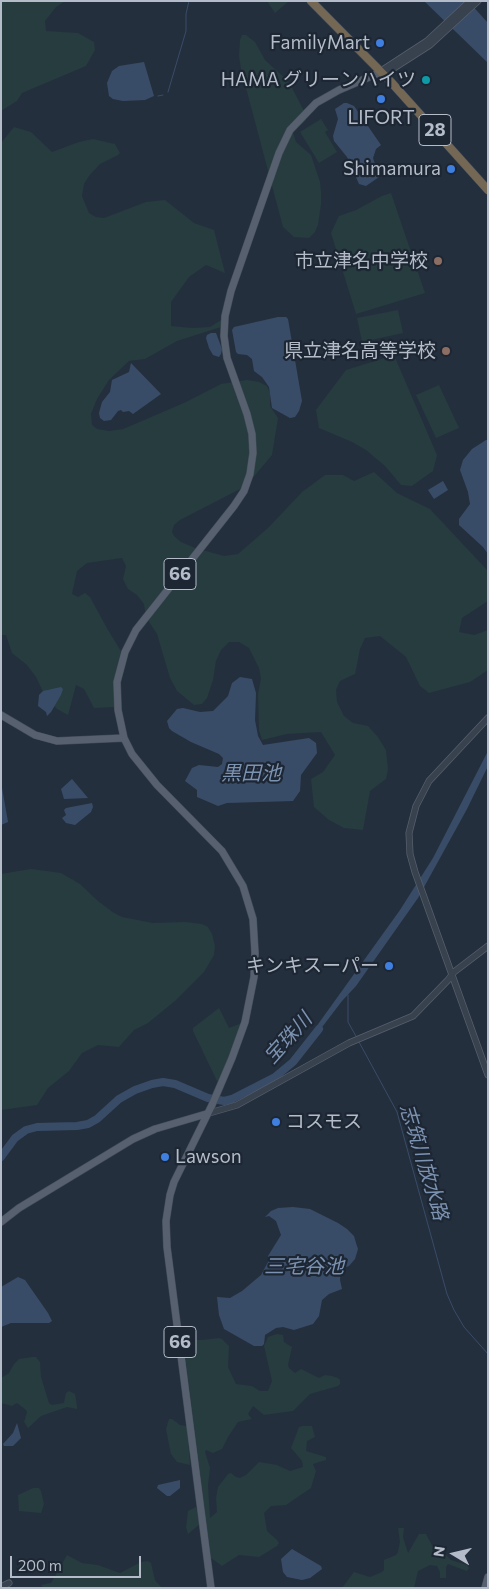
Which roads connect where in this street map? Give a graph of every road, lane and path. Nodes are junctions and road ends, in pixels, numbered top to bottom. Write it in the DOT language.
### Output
graph roads {
  1 [pos="311,1"];
  2 [pos="474,3"];
  3 [pos="381,72"];
  4 [pos="488,190"];
  5 [pos="1,714"];
  6 [pos="488,718"];
  7 [pos="124,738"];
  8 [pos="488,946"];
  9 [pos="452,975"];
  10 [pos="488,1075"];
  11 [pos="206,1114"];
  12 [pos="1,1222"];
  13 [pos="488,1577"];
  14 [pos="9,1583"];
  15 [pos="1,1587"];
  16 [pos="211,1588"];
  17 [pos="485,1588"];
  1 -- 3 [label="highway, 28"];
  2 -- 3 [label="street"];
  3 -- 4 [label="highway, 28"];
  3 -- 7 [label="main road, 66"];
  5 -- 7 [label="main road"];
  6 -- 9 [label="street"];
  7 -- 11 [label="main road, 66"];
  8 -- 9 [label="street"];
  9 -- 10 [label="street"];
  9 -- 11 [label="street"];
  11 -- 12 [label="main road"];
  11 -- 16 [label="main road, 66"];
  13 -- 17 [label="main road"];
  14 -- 15 [label="street"];
}
